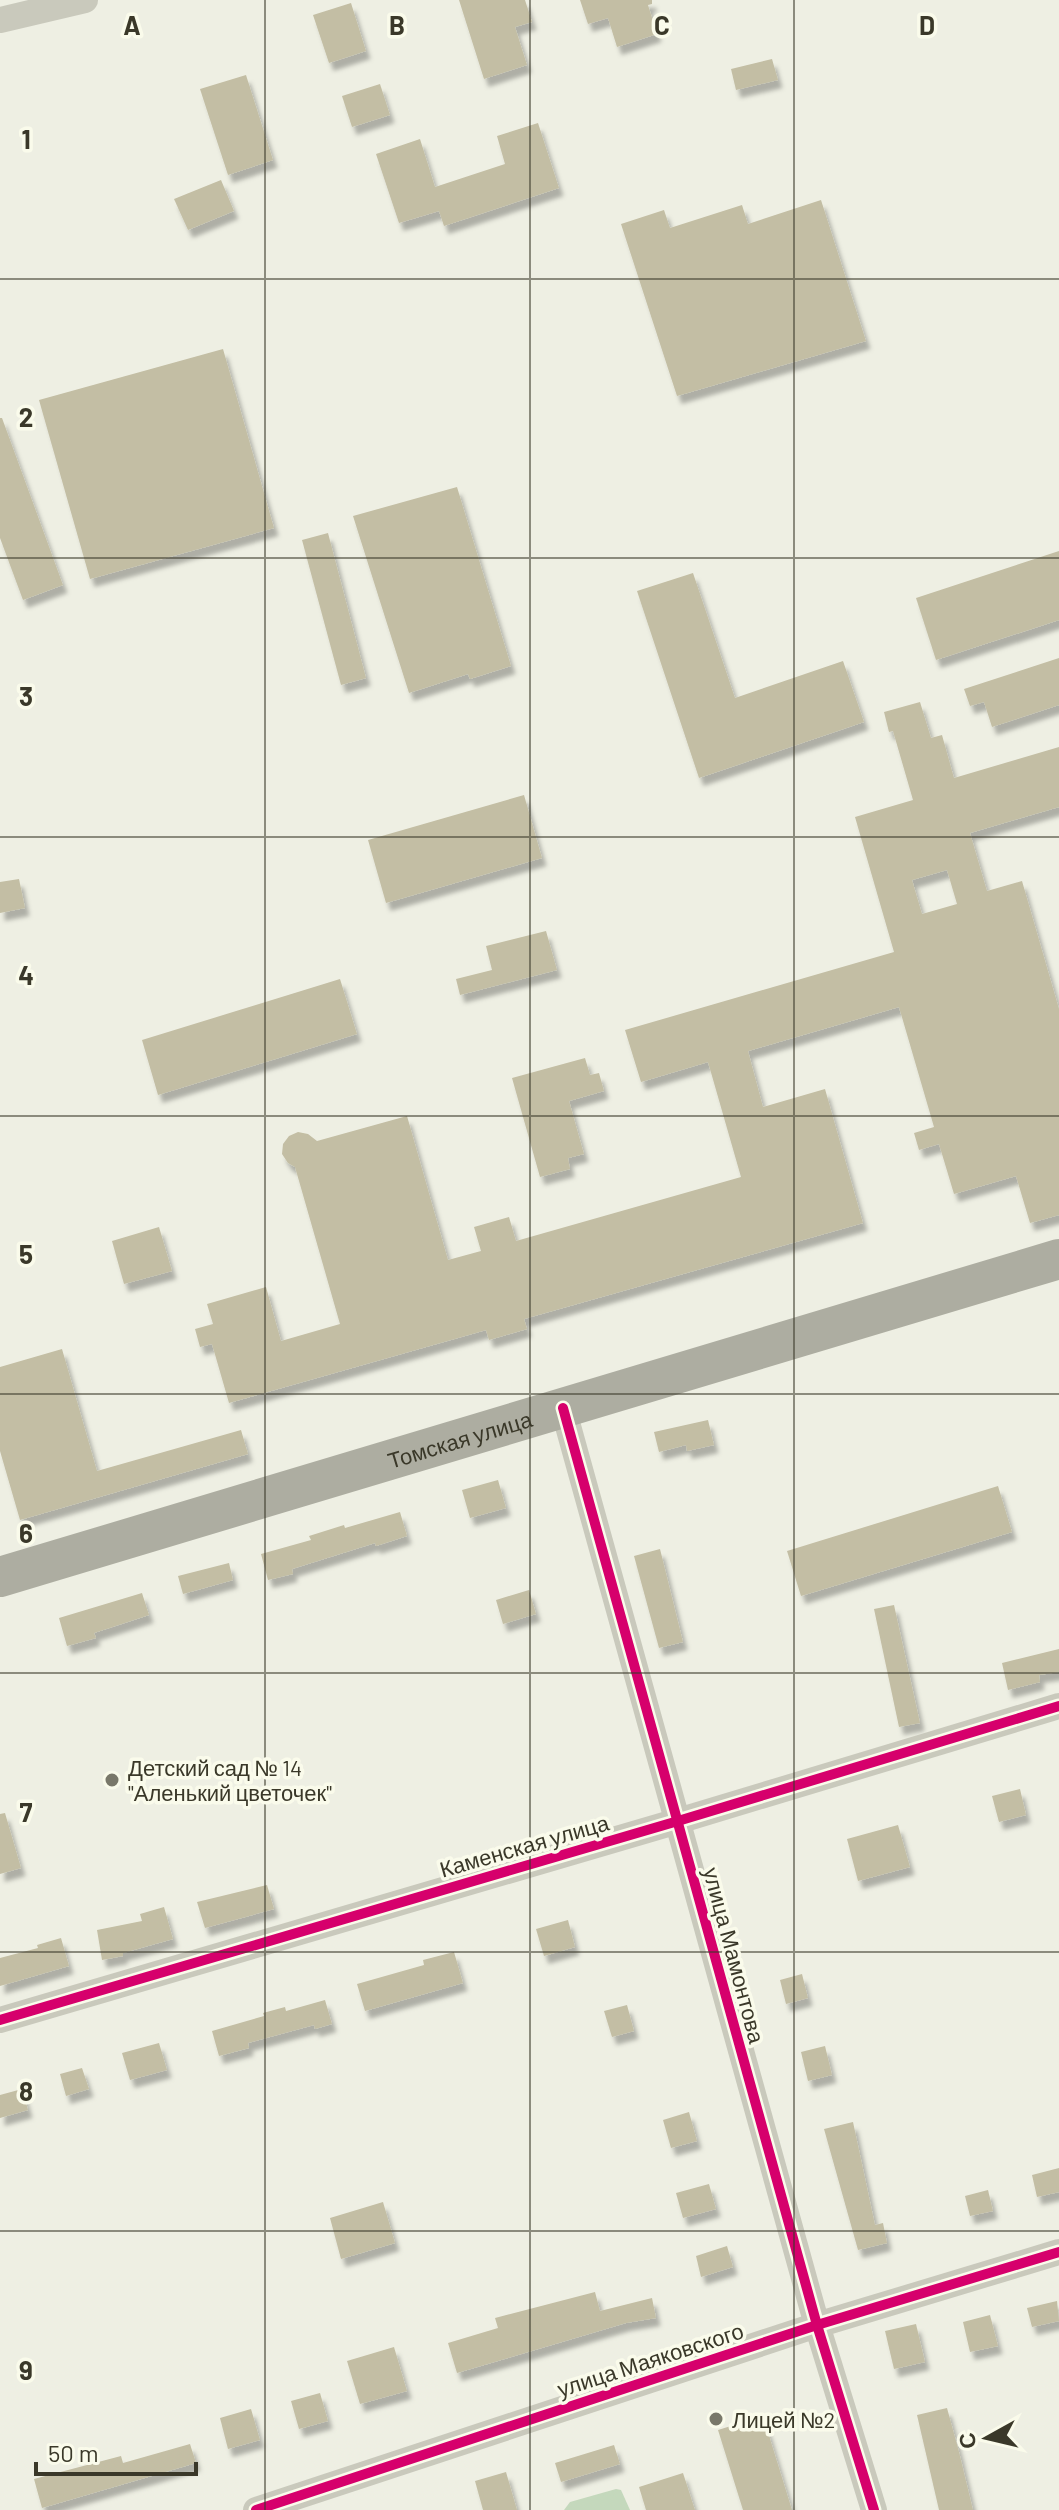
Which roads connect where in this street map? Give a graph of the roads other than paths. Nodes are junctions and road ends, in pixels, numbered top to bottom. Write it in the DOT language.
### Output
graph roads {
  1 [pos="85,0"];
  2 [pos="0,20"];
  3 [pos="1059,1259"];
  4 [pos="563,1408"];
  5 [pos="0,1577"];
  6 [pos="1059,1706"];
  7 [pos="678,1821"];
  8 [pos="0,2020"];
  9 [pos="1059,2252"];
  10 [pos="817,2325"];
  11 [pos="256,2510"];
  12 [pos="874,2510"];
  1 -- 2 [label="street"];
  3 -- 4 [label="main road, Томская улица"];
  4 -- 5 [label="main road, Томская улица"];
  4 -- 7 [label="street, улица Мамонтова"];
  6 -- 7 [label="street, Каменская улица"];
  7 -- 8 [label="street, Каменская улица"];
  7 -- 10 [label="street, улица Мамонтова"];
  9 -- 10 [label="street, улица Маяковского"];
  10 -- 11 [label="street, улица Маяковского"];
  10 -- 12 [label="street, улица Мамонтова"];
}
